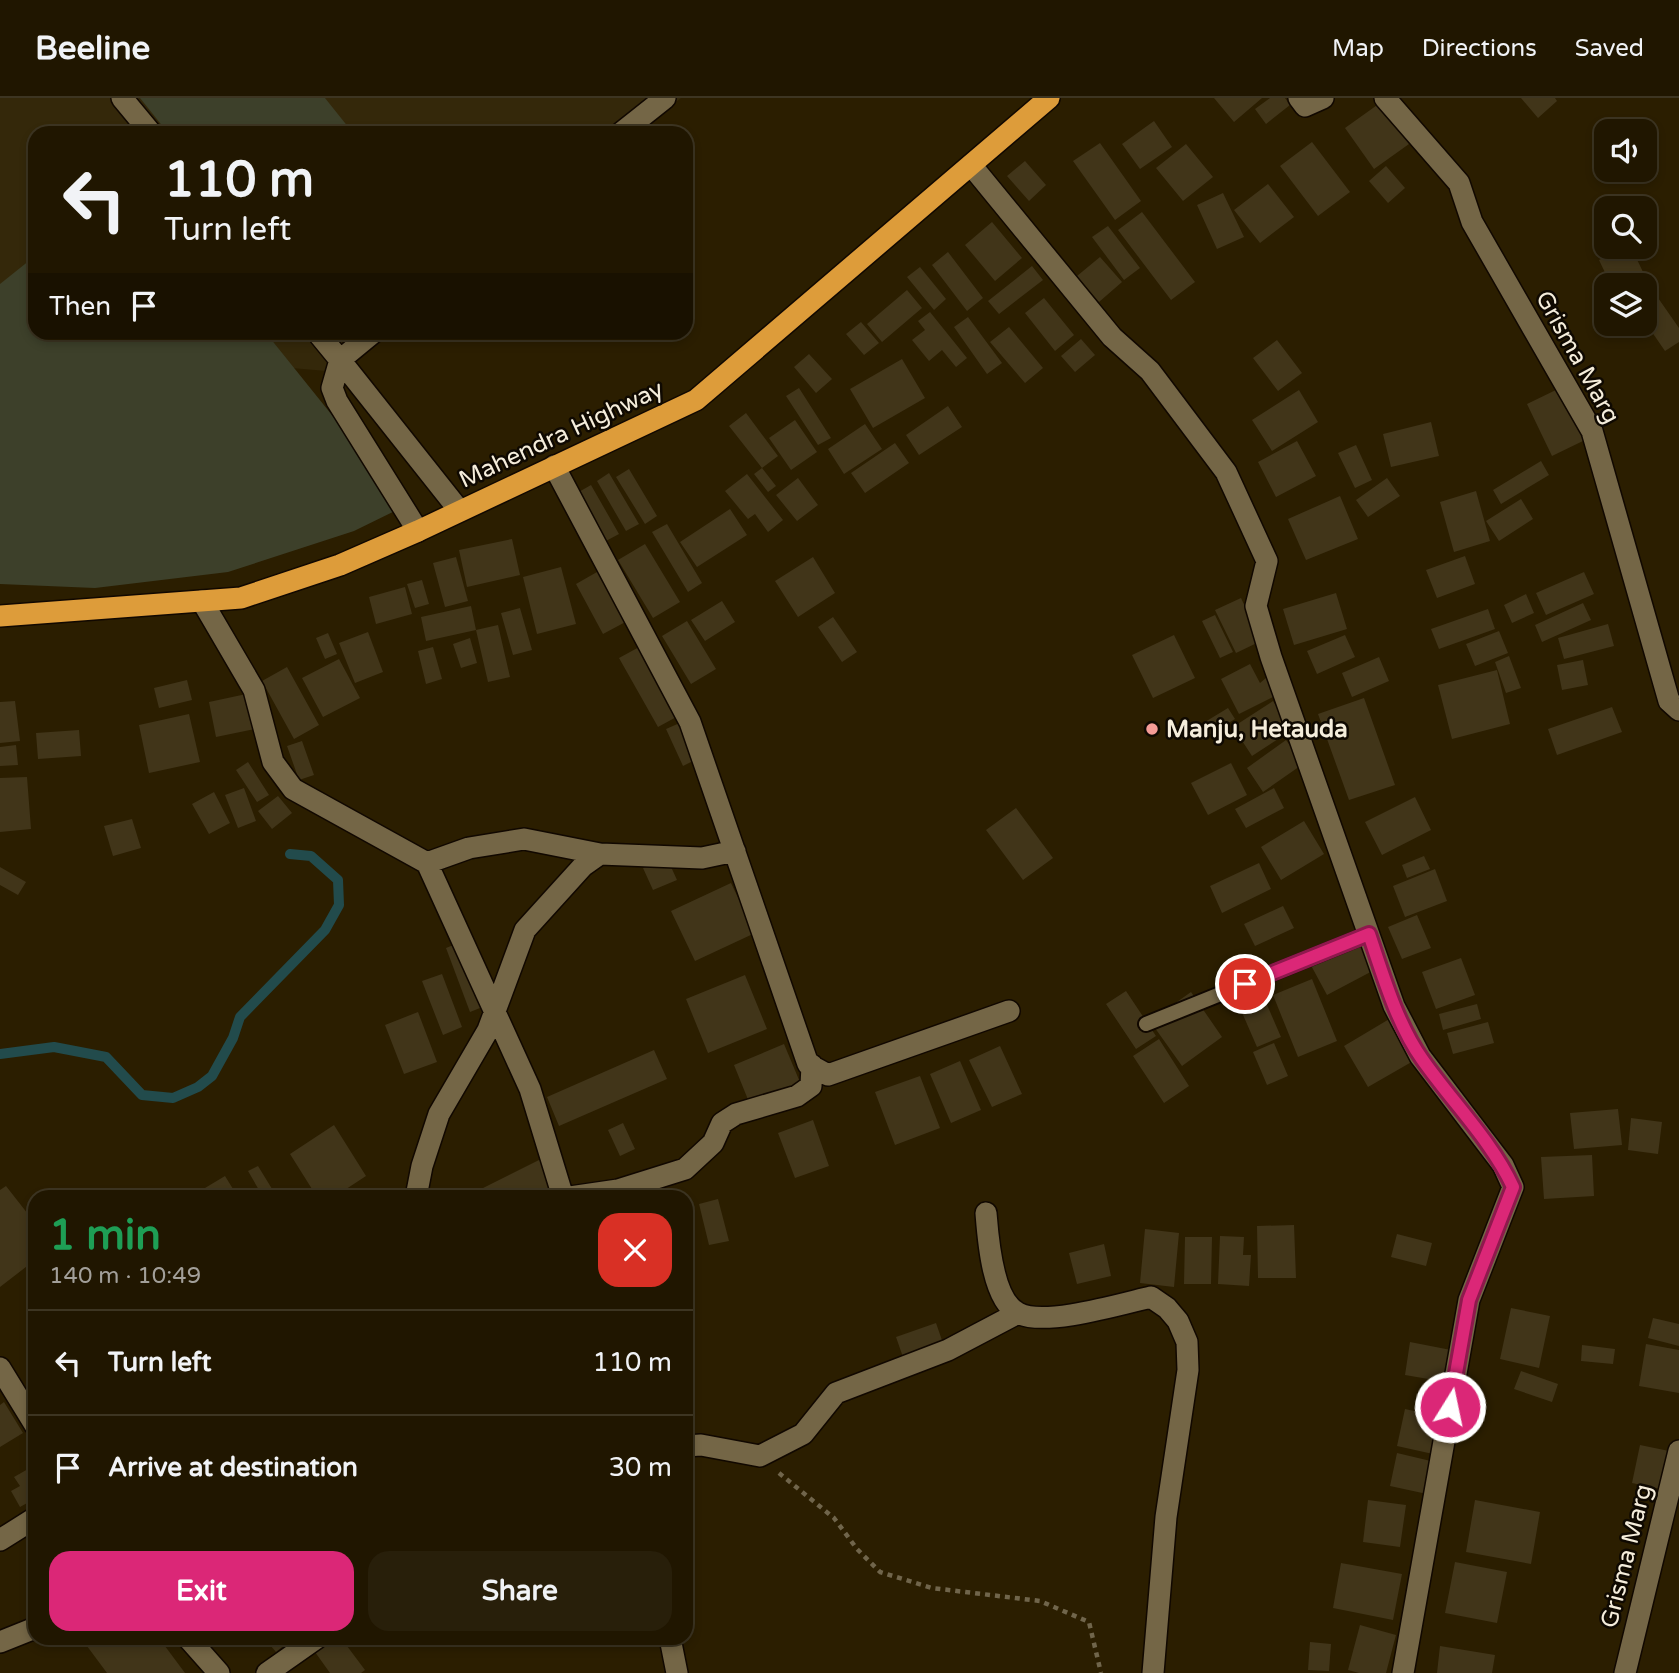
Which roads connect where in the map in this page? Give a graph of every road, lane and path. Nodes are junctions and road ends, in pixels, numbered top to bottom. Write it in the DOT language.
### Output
graph roads {
  1 [pos="122,98"];
  2 [pos="665,98"];
  3 [pos="1049,98"];
  4 [pos="1299,98"];
  5 [pos="1323,98"];
  6 [pos="1385,98"];
  7 [pos="145,126"];
  8 [pos="630,126"];
  9 [pos="971,165"];
  10 [pos="324,340"];
  11 [pos="364,340"];
  12 [pos="340,360"];
  13 [pos="554,466"];
  14 [pos="459,510"];
  15 [pos="418,531"];
  16 [pos="202,601"];
  17 [pos="0,616"];
  18 [pos="1679,710"];
  19 [pos="735,851"];
  20 [pos="600,854"];
  21 [pos="427,863"];
  22 [pos="1369,934"];
  23 [pos="494,1010"];
  24 [pos="1009,1011"];
  25 [pos="1146,1024"];
  26 [pos="812,1066"];
  27 [pos="417,1190"];
  28 [pos="561,1190"];
  29 [pos="618,1190"];
  30 [pos="986,1213"];
  31 [pos="1018,1313"];
  32 [pos="0,1368"];
  33 [pos="28,1413"];
  34 [pos="693,1446"];
  35 [pos="1679,1451"];
  36 [pos="760,1456"];
  37 [pos="28,1522"];
  38 [pos="0,1540"];
  39 [pos="28,1631"];
  40 [pos="0,1642"];
  41 [pos="194,1645"];
  42 [pos="307,1645"];
  43 [pos="671,1645"];
  44 [pos="219,1673"];
  45 [pos="267,1673"];
  46 [pos="677,1673"];
  47 [pos="1101,1673"];
  48 [pos="1153,1673"];
  49 [pos="1403,1673"];
  50 [pos="1625,1673"];
  1 -- 7 [label="street"];
  2 -- 8 [label="street"];
  3 -- 9 [label="highway, Mahendra Highway"];
  4 -- 5 [label="street"];
  6 -- 18 [label="street, Grisma Marg"];
  9 -- 13 [label="highway, Mahendra Highway"];
  9 -- 22 [label="street"];
  10 -- 12 [label="street"];
  11 -- 12 [label="street"];
  12 -- 14 [label="street"];
  12 -- 15 [label="street"];
  13 -- 14 [label="highway, Mahendra Highway"];
  13 -- 19 [label="street"];
  14 -- 15 [label="highway, Mahendra Highway"];
  15 -- 16 [label="highway, Mahendra Highway"];
  16 -- 17 [label="highway, Mahendra Highway"];
  16 -- 21 [label="street"];
  19 -- 20 [label="street"];
  19 -- 26 [label="street"];
  20 -- 21 [label="street"];
  20 -- 23 [label="street"];
  21 -- 23 [label="street"];
  22 -- 25 [label="lane"];
  22 -- 49 [label="street"];
  23 -- 27 [label="street"];
  23 -- 28 [label="street"];
  24 -- 26 [label="street"];
  26 -- 29 [label="street"];
  30 -- 31 [label="street"];
  31 -- 36 [label="street"];
  31 -- 48 [label="street"];
  32 -- 33 [label="street"];
  34 -- 36 [label="street"];
  35 -- 50 [label="street, Grisma Marg"];
  36 -- 47 [label="path"];
  37 -- 38 [label="street"];
  39 -- 40 [label="street"];
  41 -- 44 [label="street"];
  42 -- 45 [label="street"];
  43 -- 46 [label="street"];
}
